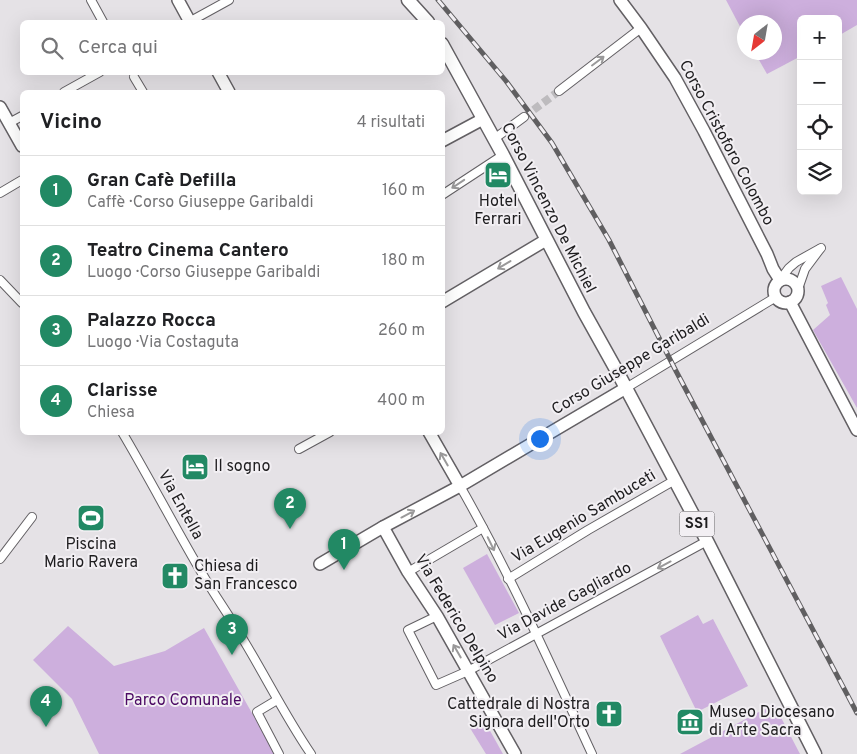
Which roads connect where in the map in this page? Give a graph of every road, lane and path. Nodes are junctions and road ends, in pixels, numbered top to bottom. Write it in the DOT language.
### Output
graph roads {
  1 [pos="90,0"];
  2 [pos="178,0"];
  3 [pos="229,0"];
  4 [pos="408,0"];
  5 [pos="620,0"];
  6 [pos="102,20"];
  7 [pos="188,20"];
  8 [pos="193,20"];
  9 [pos="426,20"];
  10 [pos="641,28"];
  11 [pos="445,49"];
  12 [pos="95,75"];
  13 [pos="220,75"];
  14 [pos="134,77"];
  15 [pos="68,90"];
  16 [pos="141,90"];
  17 [pos="228,90"];
  18 [pos="559,90"];
  19 [pos="0,107"];
  20 [pos="20,117"];
  21 [pos="524,117"];
  22 [pos="483,119"];
  23 [pos="9,123"];
  24 [pos="445,139"];
  25 [pos="494,139"];
  26 [pos="20,142"];
  27 [pos="503,155"];
  28 [pos="20,181"];
  29 [pos="0,193"];
  30 [pos="445,193"];
  31 [pos="546,240"];
  32 [pos="0,280"];
  33 [pos="780,280"];
  34 [pos="798,289"];
  35 [pos="776,297"];
  36 [pos="445,300"];
  37 [pos="20,302"];
  38 [pos="790,302"];
  39 [pos="626,388"];
  40 [pos="857,430"];
  41 [pos="124,435"];
  42 [pos="324,435"];
  43 [pos="431,435"];
  44 [pos="299,450"];
  45 [pos="675,480"];
  46 [pos="460,486"];
  47 [pos="32,517"];
  48 [pos="383,527"];
  49 [pos="483,528"];
  50 [pos="706,541"];
  51 [pos="0,559"];
  52 [pos="320,564"];
  53 [pos="408,572"];
  54 [pos="508,578"];
  55 [pos="437,616"];
  56 [pos="537,633"];
  57 [pos="468,671"];
  58 [pos="277,700"];
  59 [pos="308,753"];
  60 [pos="279,754"];
  61 [pos="515,754"];
  62 [pos="592,754"];
  63 [pos="815,754"];
  1 -- 6 [label="street"];
  2 -- 7 [label="street"];
  3 -- 8 [label="street"];
  4 -- 9 [label="main road"];
  5 -- 10 [label="street, Corso Cristoforo Colombo"];
  18 -- 10 [label="street, one-way"];
  10 -- 33 [label="street, Corso Cristoforo Colombo"];
  11 -- 22 [label="main road, Corso Vincenzo De Michiel / SS1"];
  12 -- 15 [label="street"];
  13 -- 17 [label="street"];
  14 -- 16 [label="street"];
  19 -- 23 [label="street"];
  20 -- 23 [label="street"];
  21 -- 25 [label="street"];
  22 -- 24 [label="street"];
  22 -- 25 [label="main road, Corso Vincenzo De Michiel / SS1"];
  23 -- 26 [label="street"];
  25 -- 27 [label="main road, Corso Vincenzo De Michiel / SS1"];
  27 -- 30 [label="street, one-way"];
  27 -- 31 [label="main road, Corso Vincenzo De Michiel / SS1"];
  28 -- 29 [label="street"];
  31 -- 36 [label="street, one-way"];
  31 -- 39 [label="main road, Corso Vincenzo De Michiel / SS1"];
  32 -- 37 [label="street"];
  33 -- 34 [label="street"];
  33 -- 34 [label="street"];
  33 -- 35 [label="street"];
  34 -- 38 [label="street"];
  35 -- 38 [label="street"];
  35 -- 39 [label="street, Corso Giuseppe Garibaldi"];
  38 -- 40 [label="street"];
  39 -- 45 [label="main road, SS1"];
  39 -- 46 [label="street, Corso Giuseppe Garibaldi"];
  41 -- 58 [label="street, Via Entella"];
  42 -- 44 [label="street"];
  46 -- 43 [label="street, one-way"];
  45 -- 50 [label="main road, SS1"];
  45 -- 54 [label="street, Via Eugenio Sambuceti"];
  48 -- 46 [label="street, Corso Giuseppe Garibaldi, one-way"];
  46 -- 49 [label="street"];
  47 -- 51 [label="street"];
  48 -- 52 [label="street, Corso Giuseppe Garibaldi"];
  48 -- 53 [label="street, Via Federico Delpino"];
  49 -- 53 [label="street"];
  49 -- 54 [label="street, one-way"];
  50 -- 56 [label="street, Via Davide Gagliardo, one-way"];
  50 -- 63 [label="main road, SS1"];
  53 -- 55 [label="street, Via Federico Delpino"];
  54 -- 56 [label="street"];
  57 -- 55 [label="street, Via Federico Delpino, one-way"];
  55 -- 57 [label="street, Via Davide Gagliardo"];
  56 -- 57 [label="street, Via Davide Gagliardo"];
  56 -- 62 [label="street"];
  57 -- 61 [label="street, Via Federico Delpino"];
  58 -- 59 [label="street, Via Entella"];
  58 -- 60 [label="street"];
}
